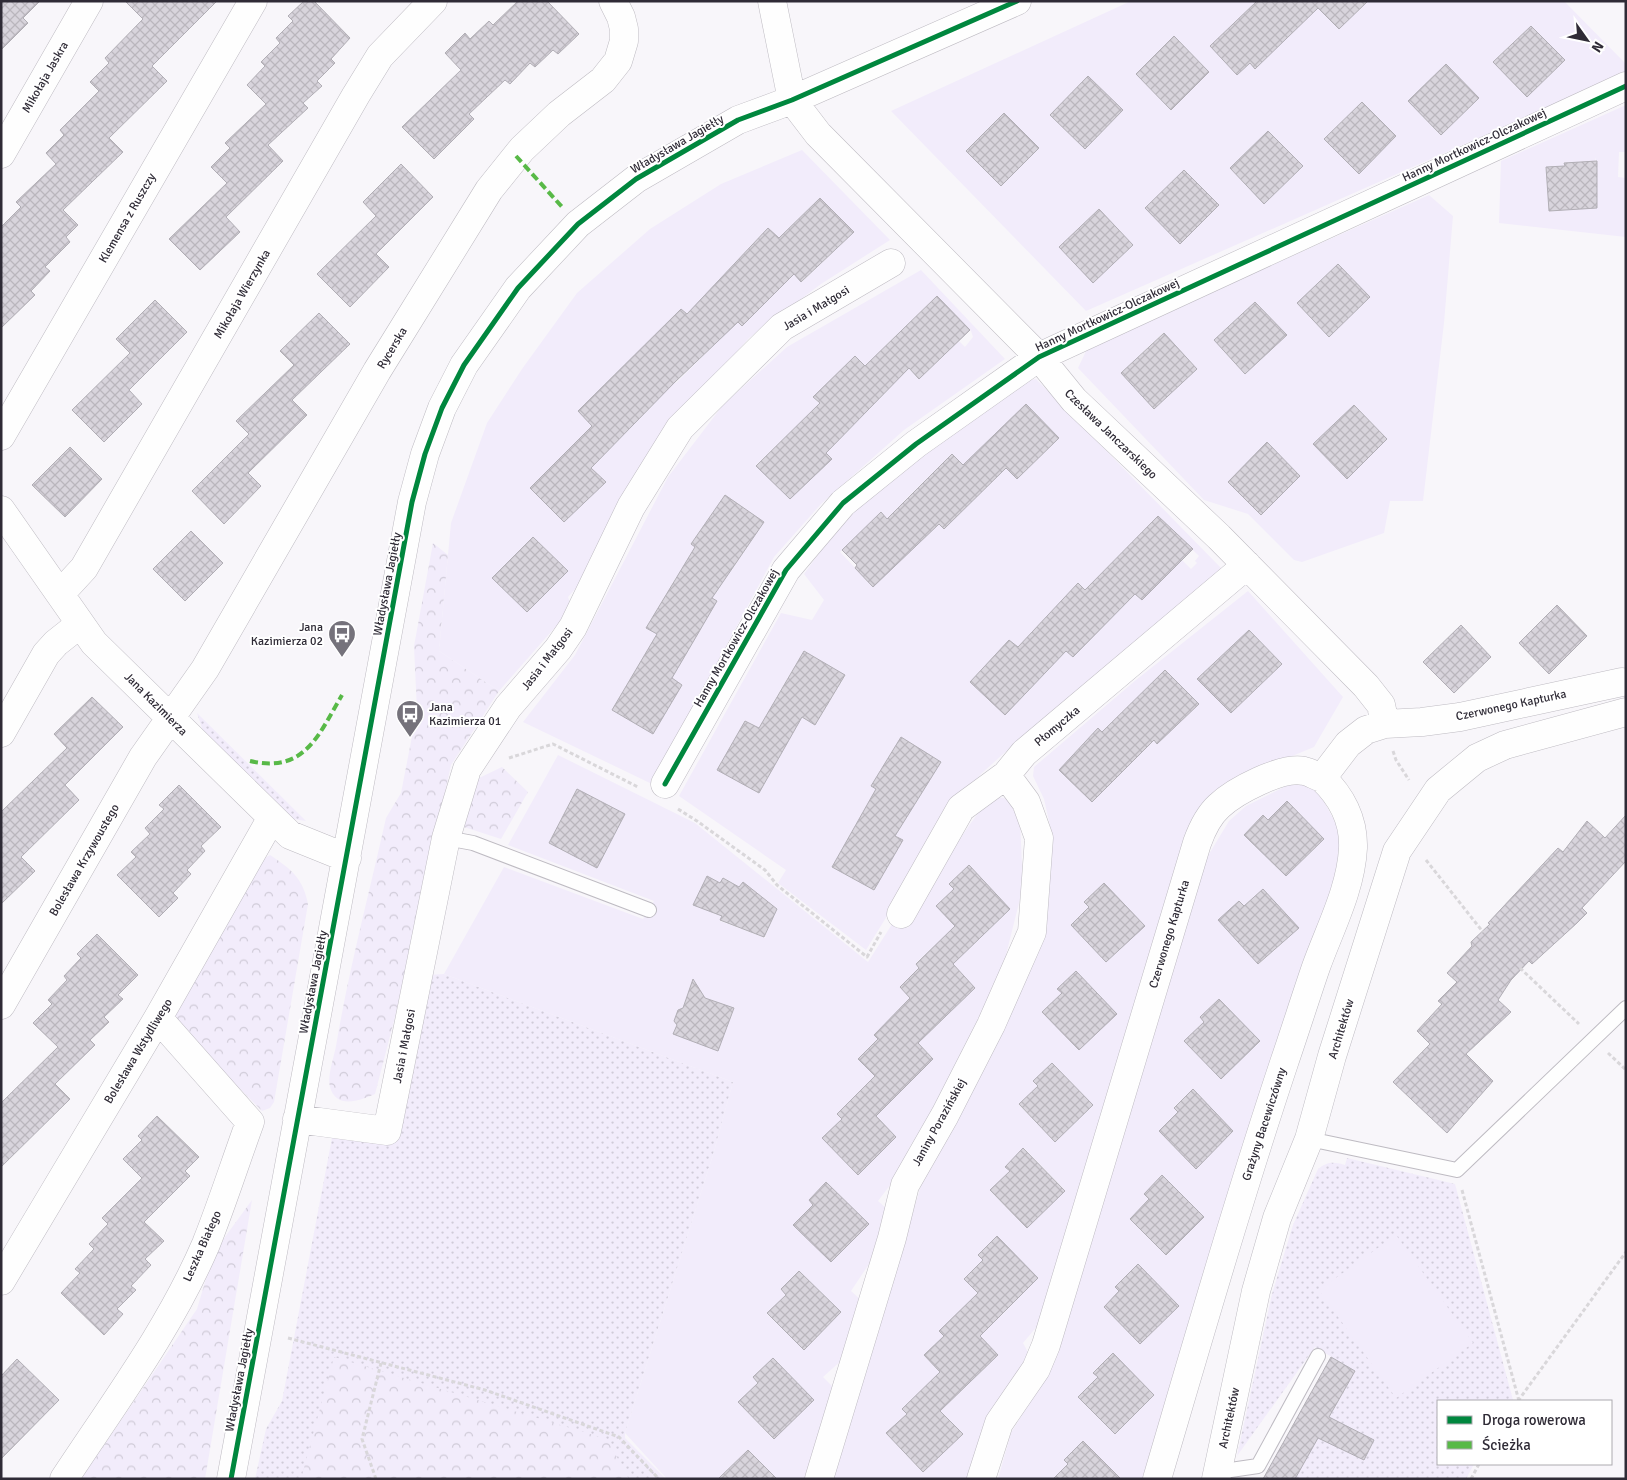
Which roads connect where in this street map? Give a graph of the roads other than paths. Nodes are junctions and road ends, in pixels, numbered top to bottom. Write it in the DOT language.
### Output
graph roads {
  1 [pos="89,1"];
  2 [pos="254,1"];
  3 [pos="433,1"];
  4 [pos="613,1"];
  5 [pos="772,1"];
  6 [pos="1017,1"];
  7 [pos="1626,86"];
  8 [pos="792,100"];
  9 [pos="1,154"];
  10 [pos="891,263"];
  11 [pos="1038,357"];
  12 [pos="1,436"];
  13 [pos="1,510"];
  14 [pos="1247,565"];
  15 [pos="61,593"];
  16 [pos="80,624"];
  17 [pos="1622,682"];
  18 [pos="1626,712"];
  19 [pos="170,718"];
  20 [pos="1385,724"];
  21 [pos="1,732"];
  22 [pos="1006,775"];
  23 [pos="1322,778"];
  24 [pos="661,791"];
  25 [pos="271,819"];
  26 [pos="446,838"];
  27 [pos="346,858"];
  28 [pos="649,910"];
  29 [pos="901,914"];
  30 [pos="1,1005"];
  31 [pos="1626,1008"];
  32 [pos="158,1018"];
  33 [pos="297,1119"];
  34 [pos="1309,1139"];
  35 [pos="1,1281"];
  36 [pos="1318,1356"];
  37 [pos="1216,1476"];
  38 [pos="64,1479"];
  39 [pos="231,1479"];
  40 [pos="819,1479"];
  41 [pos="981,1479"];
  42 [pos="1157,1479"];
  1 -- 9 [label="street, Mikołaja Jaskra"];
  2 -- 12 [label="street, Klemensa z Ruszczy"];
  3 -- 15 [label="street, Mikołaja Wierzynka"];
  4 -- 19 [label="street, Rycerska"];
  5 -- 8 [label="street"];
  6 -- 8 [label="street, Władysława Jagiełły"];
  7 -- 11 [label="street, Hanny Mortkowicz-Olczakowej"];
  8 -- 11 [label="street, Czesława Janczarskiego"];
  8 -- 27 [label="street, Władysława Jagiełły"];
  10 -- 26 [label="street, Jasia i Małgosi"];
  11 -- 14 [label="street, Czesława Janczarskiego"];
  11 -- 24 [label="street, Hanny Mortkowicz-Olczakowej"];
  13 -- 15 [label="street, Jana Kazimierza"];
  14 -- 20 [label="street, Czesława Janczarskiego"];
  14 -- 22 [label="street, Płomyczka"];
  15 -- 16 [label="street, Jana Kazimierza"];
  16 -- 19 [label="street, Jana Kazimierza"];
  16 -- 21 [label="street"];
  17 -- 20 [label="street, Czerwonego Kapturka"];
  18 -- 34 [label="street, Architektów"];
  19 -- 25 [label="street, Jana Kazimierza"];
  19 -- 30 [label="street, Bolesława Krzywoustego"];
  20 -- 23 [label="street, Czerwonego Kapturka"];
  22 -- 29 [label="street, Płomyczka"];
  22 -- 40 [label="street, Janiny Porazińskiej"];
  23 -- 41 [label="street, Czerwonego Kapturka"];
  23 -- 42 [label="street, Grażyny Bacewiczówny"];
  25 -- 27 [label="street, Jana Kazimierza"];
  25 -- 32 [label="street, Bolesława Wstydliwego"];
  26 -- 28 [label="lane"];
  26 -- 33 [label="street, Jasia i Małgosi"];
  27 -- 33 [label="street, Władysława Jagiełły"];
  31 -- 34 [label="lane"];
  32 -- 35 [label="street, Bolesława Wstydliwego"];
  32 -- 38 [label="street, Leszka Białego"];
  33 -- 39 [label="street, Władysława Jagiełły"];
  34 -- 37 [label="street, Architektów"];
  36 -- 37 [label="lane"];
}
